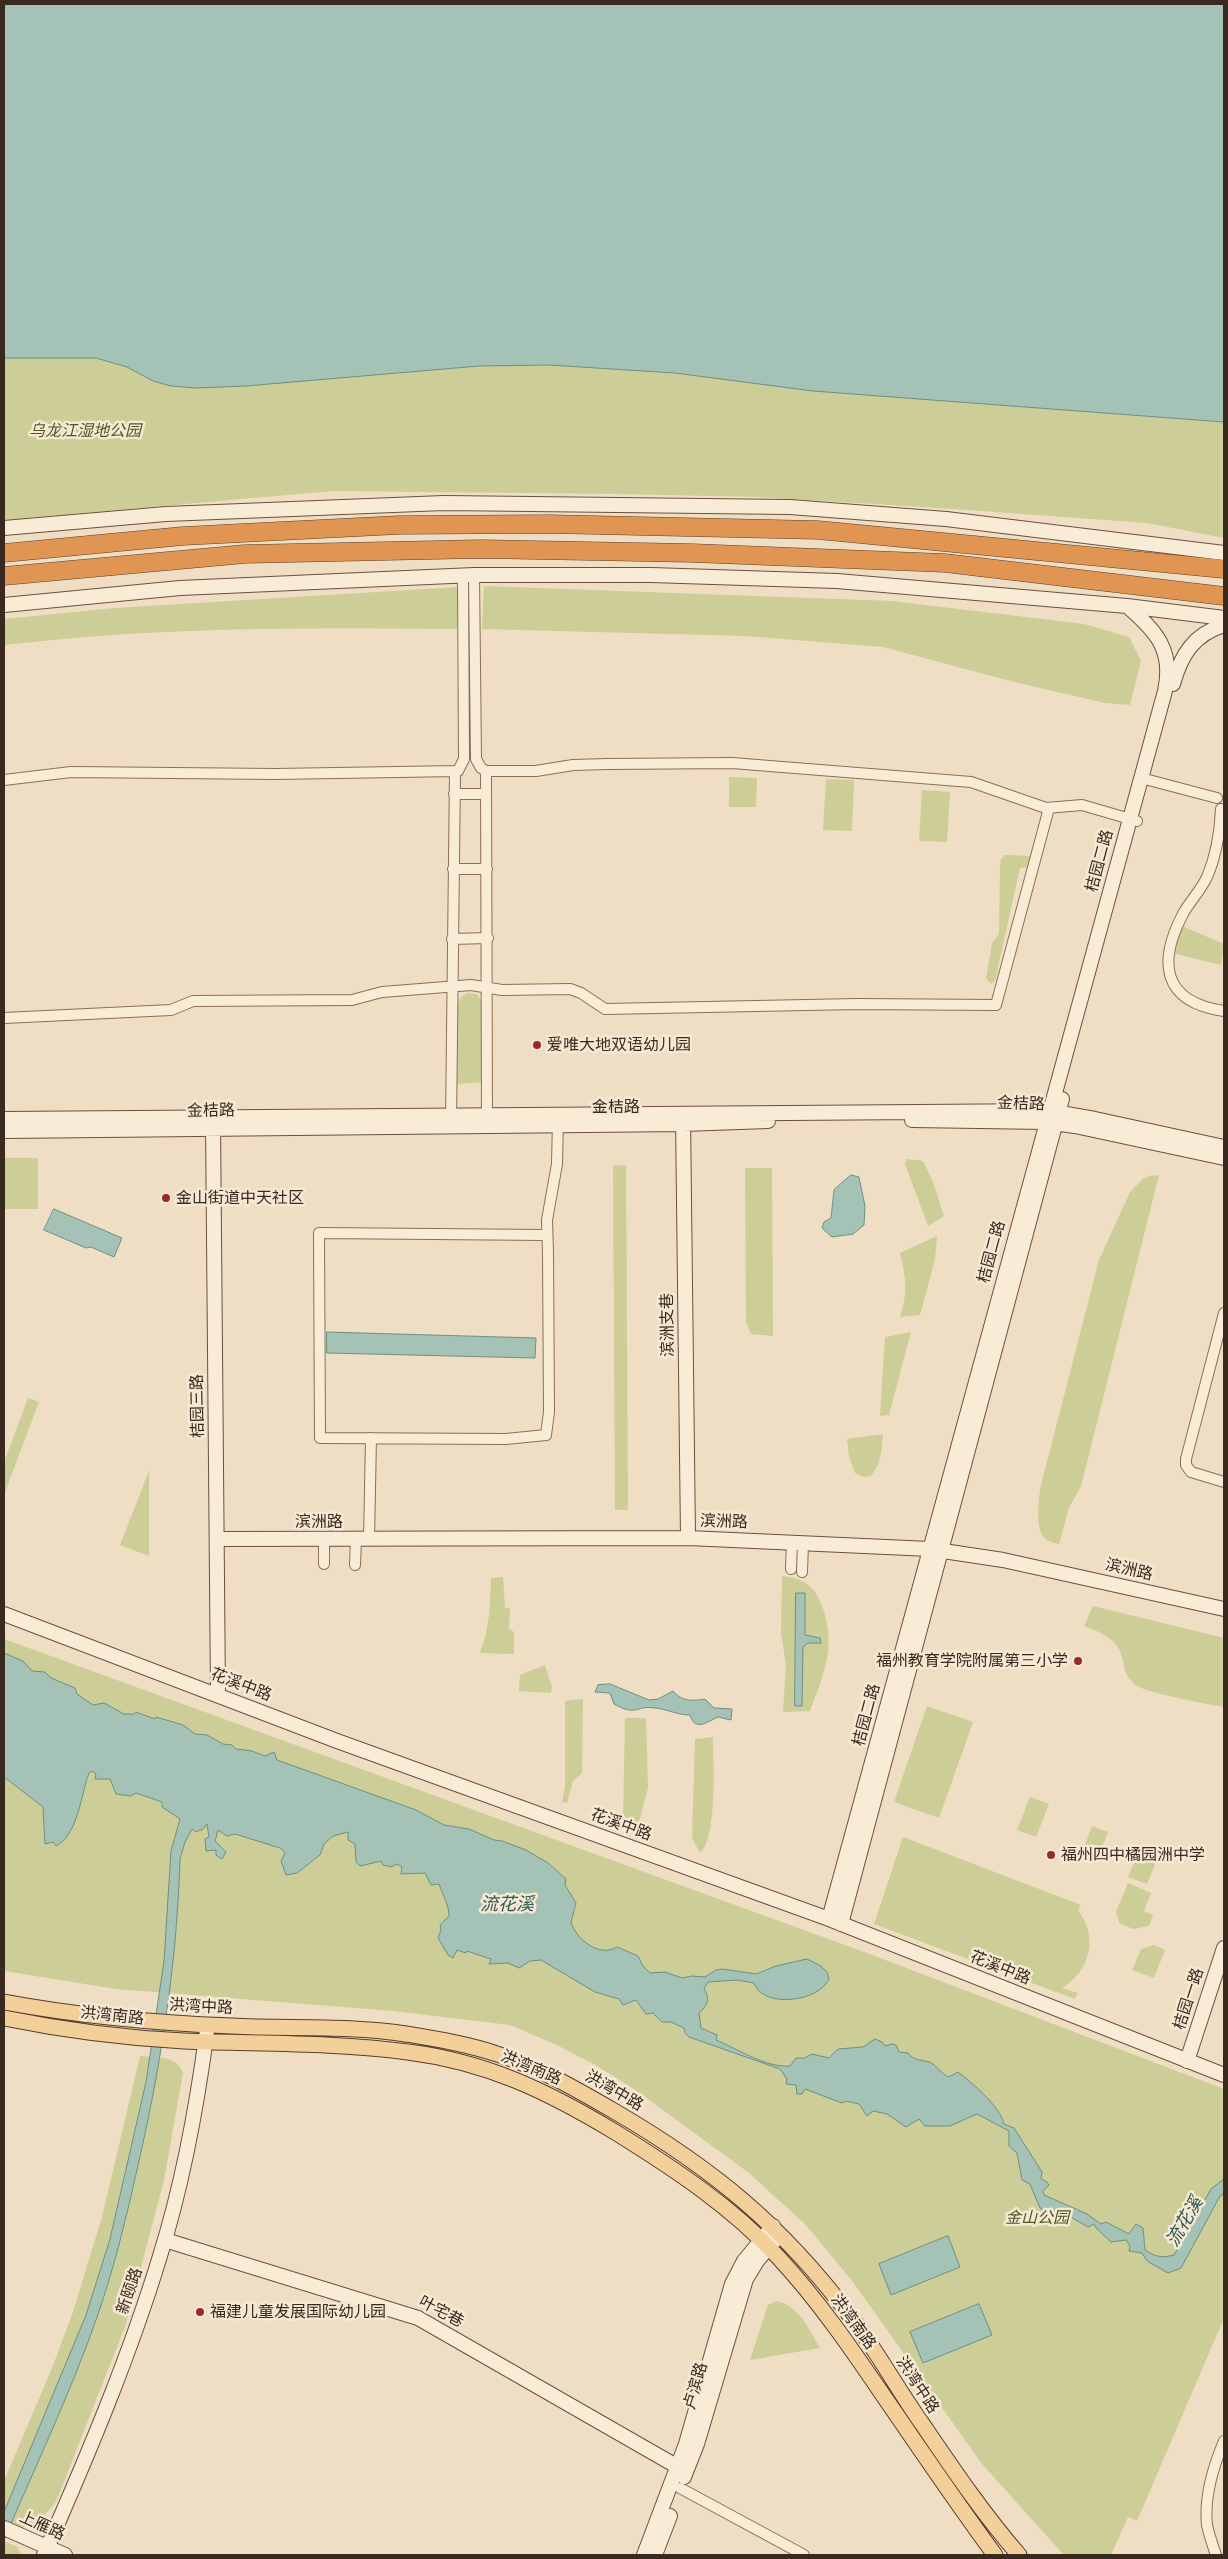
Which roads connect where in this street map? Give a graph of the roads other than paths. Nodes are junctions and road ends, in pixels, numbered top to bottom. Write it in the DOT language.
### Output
graph roads {
  1 [pos="4,528"];
  2 [pos="4,553"];
  3 [pos="1224,553"];
  4 [pos="1224,569"];
  5 [pos="4,576"];
  6 [pos="468,576"];
  7 [pos="1224,596"];
  8 [pos="4,605"];
  9 [pos="1127,606"];
  10 [pos="1224,618"];
  11 [pos="1224,625"];
  12 [pos="486,771"];
  13 [pos="455,772"];
  14 [pos="4,780"];
  15 [pos="1145,780"];
  16 [pos="454,794"];
  17 [pos="486,794"];
  18 [pos="1221,795"];
  19 [pos="1049,808"];
  20 [pos="1222,810"];
  21 [pos="1134,820"];
  22 [pos="453,869"];
  23 [pos="487,869"];
  24 [pos="488,938"];
  25 [pos="452,939"];
  26 [pos="452,989"];
  27 [pos="488,990"];
  28 [pos="1224,1011"];
  29 [pos="4,1018"];
  30 [pos="1052,1117"];
  31 [pos="683,1118"];
  32 [pos="4,1119"];
  33 [pos="558,1119"];
  34 [pos="451,1120"];
  35 [pos="487,1120"];
  36 [pos="213,1123"];
  37 [pos="4,1131"];
  38 [pos="1224,1148"];
  39 [pos="1224,1158"];
  40 [pos="546,1235"];
  41 [pos="1224,1313"];
  42 [pos="371,1438"];
  43 [pos="1224,1482"];
  44 [pos="688,1538"];
  45 [pos="217,1539"];
  46 [pos="324,1539"];
  47 [pos="363,1540"];
  48 [pos="797,1542"];
  49 [pos="936,1550"];
  50 [pos="324,1564"];
  51 [pos="355,1565"];
  52 [pos="791,1570"];
  53 [pos="802,1572"];
  54 [pos="1224,1608"];
  55 [pos="4,1614"];
  56 [pos="218,1695"];
  57 [pos="835,1922"];
  58 [pos="1224,1948"];
  59 [pos="4,2002"];
  60 [pos="4,2018"];
  61 [pos="208,2025"];
  62 [pos="206,2042"];
  63 [pos="1187,2061"];
  64 [pos="1224,2075"];
  65 [pos="777,2230"];
  66 [pos="165,2240"];
  67 [pos="764,2244"];
  68 [pos="1224,2442"];
  69 [pos="678,2467"];
  70 [pos="680,2488"];
  71 [pos="4,2528"];
  72 [pos="46,2551"];
  73 [pos="66,2555"];
  74 [pos="644,2555"];
  75 [pos="655,2555"];
  76 [pos="804,2555"];
  77 [pos="995,2555"];
  78 [pos="1019,2555"];
  79 [pos="1216,2555"];
  1 -- 3 [label="street"];
  2 -- 4 [label="highway"];
  5 -- 7 [label="highway"];
  6 -- 8 [label="street"];
  6 -- 9 [label="street"];
  6 -- 12 [label="street"];
  6 -- 13 [label="street"];
  9 -- 10 [label="street"];
  9 -- 15 [label="street, 桔园二路"];
  11 -- 15 [label="street, 桔园二路"];
  12 -- 17 [label="street"];
  12 -- 19 [label="street"];
  13 -- 14 [label="street"];
  13 -- 16 [label="street"];
  15 -- 18 [label="street"];
  15 -- 21 [label="street, 桔园二路"];
  16 -- 17 [label="street"];
  16 -- 22 [label="street"];
  17 -- 23 [label="street"];
  18 -- 20 [label="street"];
  19 -- 21 [label="street"];
  19 -- 27 [label="street"];
  20 -- 28 [label="street"];
  21 -- 30 [label="street, 桔园二路"];
  22 -- 23 [label="street"];
  22 -- 25 [label="street"];
  23 -- 24 [label="street"];
  24 -- 25 [label="street"];
  24 -- 27 [label="street"];
  25 -- 26 [label="street"];
  26 -- 27 [label="street"];
  26 -- 29 [label="street"];
  26 -- 34 [label="street"];
  27 -- 35 [label="street"];
  30 -- 31 [label="street, 金桔路"];
  30 -- 38 [label="street"];
  30 -- 39 [label="street, 金桔路"];
  30 -- 49 [label="street, 桔园二路"];
  31 -- 33 [label="street, 金桔路"];
  31 -- 44 [label="street, 滨洲支巷"];
  32 -- 36 [label="street"];
  33 -- 35 [label="street, 金桔路"];
  33 -- 40 [label="street"];
  34 -- 35 [label="street, 金桔路"];
  34 -- 36 [label="street, 金桔路"];
  36 -- 37 [label="street, 金桔路"];
  36 -- 45 [label="street, 桔园三路"];
  40 -- 42 [label="street"];
  40 -- 42 [label="street"];
  41 -- 43 [label="street"];
  42 -- 47 [label="street"];
  44 -- 47 [label="street, 滨洲路"];
  44 -- 48 [label="street, 滨洲路"];
  45 -- 46 [label="street, 滨洲路"];
  45 -- 56 [label="street, 桔园三路"];
  46 -- 47 [label="street, 滨洲路"];
  46 -- 50 [label="street"];
  47 -- 51 [label="street"];
  48 -- 49 [label="street, 滨洲路"];
  48 -- 52 [label="street"];
  48 -- 53 [label="street"];
  49 -- 54 [label="street, 滨洲路"];
  49 -- 57 [label="street, 桔园二路"];
  55 -- 56 [label="street, 花溪中路"];
  56 -- 57 [label="street, 花溪中路"];
  57 -- 63 [label="street, 花溪中路"];
  58 -- 63 [label="street, 桔园一路"];
  59 -- 61 [label="main road, 洪湾中路"];
  60 -- 62 [label="main road, 洪湾南路"];
  61 -- 62 [label="street, 新颐路"];
  61 -- 65 [label="main road, 洪湾中路"];
  62 -- 66 [label="street, 新颐路"];
  62 -- 67 [label="main road, 洪湾南路"];
  63 -- 64 [label="street, 花溪中路"];
  65 -- 67 [label="street"];
  65 -- 78 [label="main road, 洪湾中路"];
  66 -- 69 [label="street, 叶宅巷"];
  66 -- 72 [label="street, 新颐路"];
  67 -- 69 [label="street"];
  67 -- 70 [label="street, 卢滨路"];
  67 -- 77 [label="main road, 洪湾南路"];
  68 -- 79 [label="street"];
  69 -- 74 [label="street"];
  70 -- 75 [label="street, 卢滨路"];
  70 -- 76 [label="street"];
  71 -- 72 [label="street, 上雁路"];
  72 -- 73 [label="street, 上雁路"];
}
